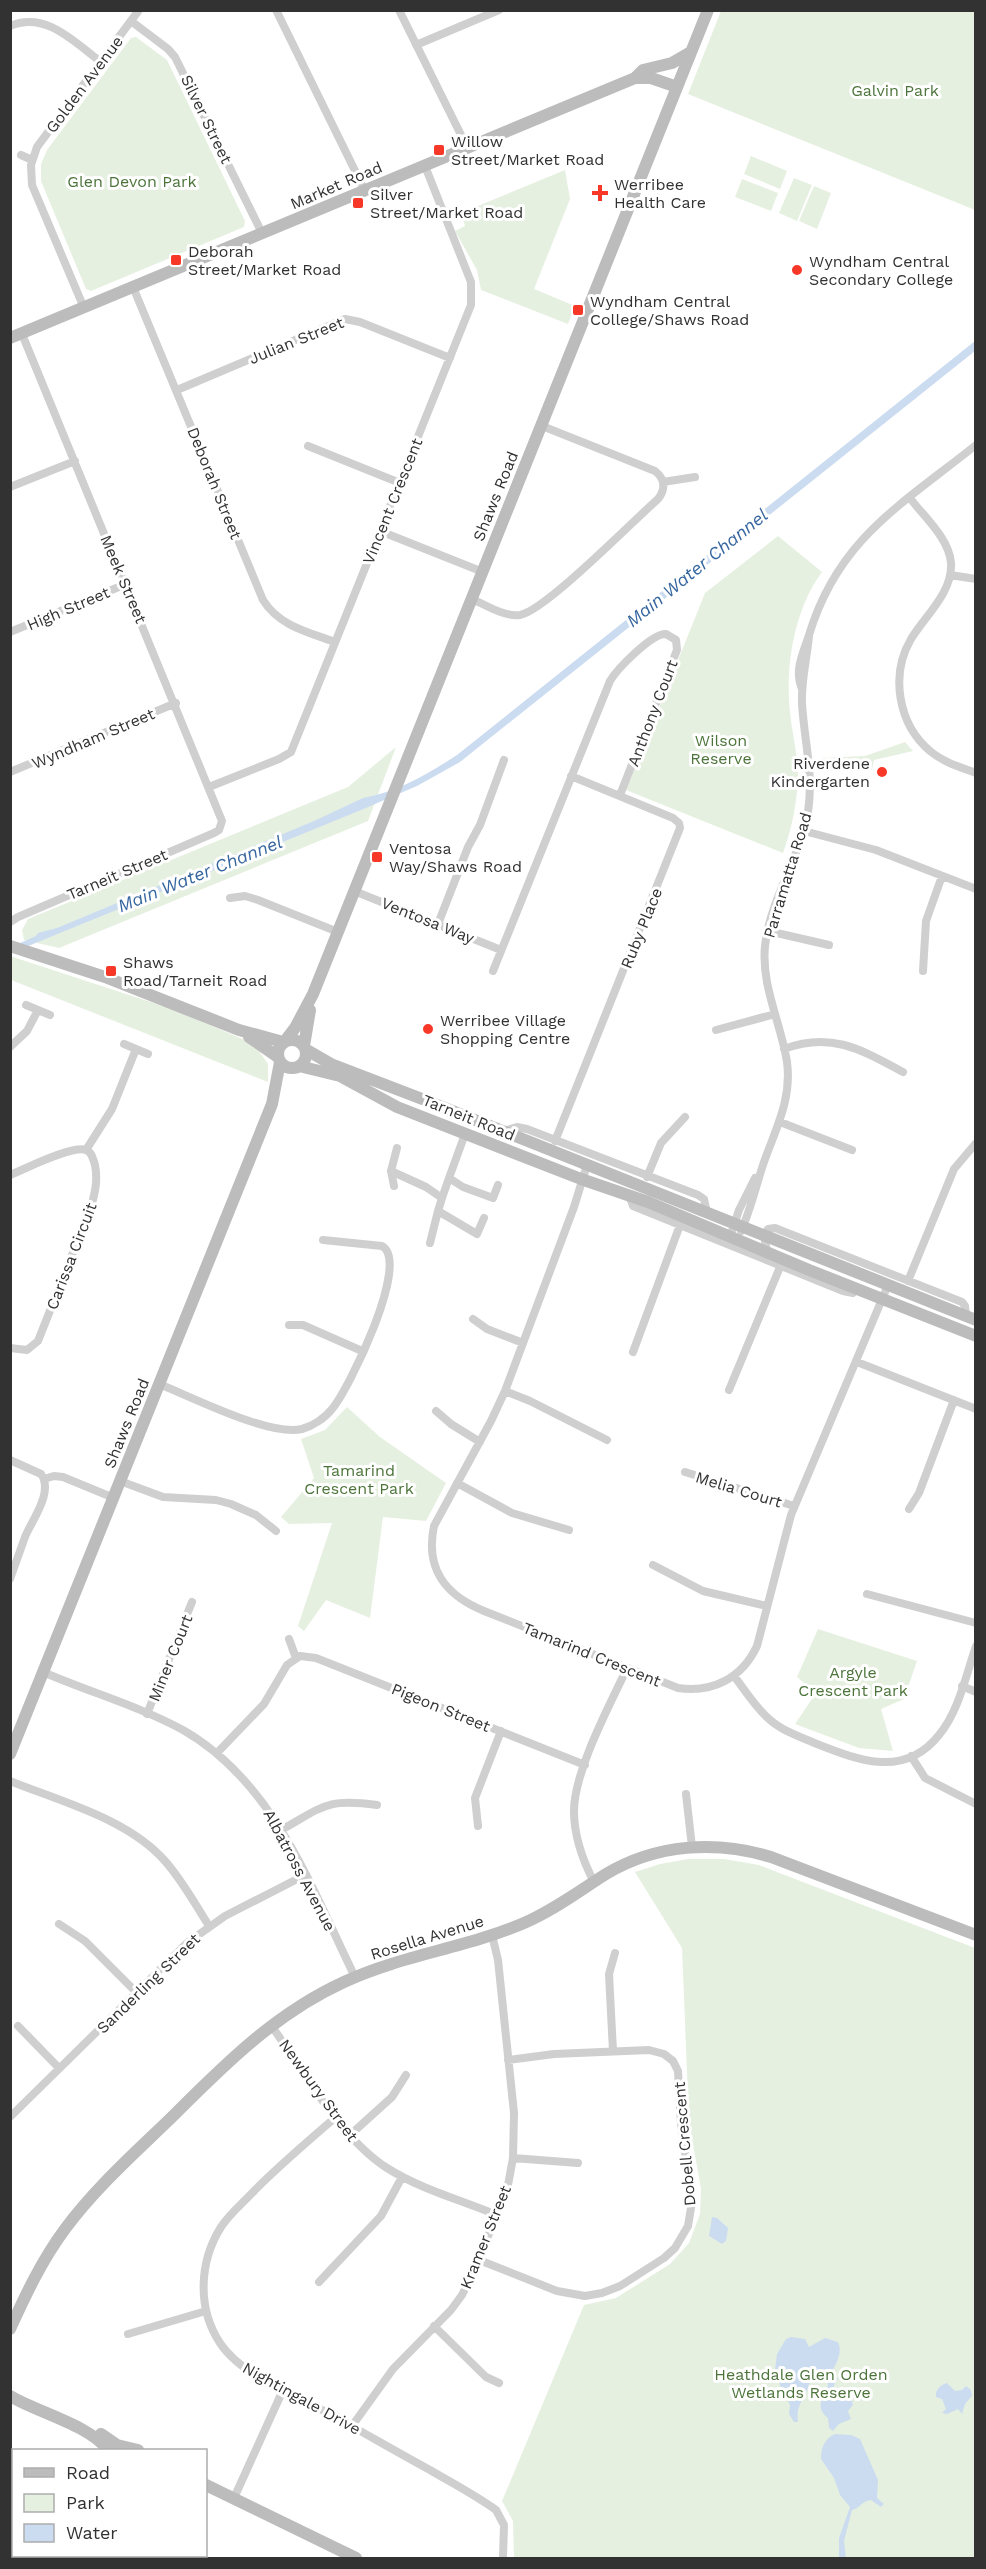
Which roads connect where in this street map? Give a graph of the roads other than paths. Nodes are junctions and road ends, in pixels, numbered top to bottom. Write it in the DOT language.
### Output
graph roads {
  1 [pos="139,10"];
  2 [pos="276,10"];
  3 [pos="399,10"];
  4 [pos="499,10"];
  5 [pos="708,10"];
  6 [pos="131,21"];
  7 [pos="10,26"];
  8 [pos="416,45"];
  9 [pos="691,52"];
  10 [pos="101,62"];
  11 [pos="635,78"];
  12 [pos="677,87"];
  13 [pos="467,147"];
  14 [pos="21,155"];
  15 [pos="32,160"];
  16 [pos="424,166"];
  17 [pos="365,191"];
  18 [pos="262,234"];
  19 [pos="133,287"];
  20 [pos="84,308"];
  21 [pos="16,336"];
  22 [pos="450,358"];
  23 [pos="177,390"];
  24 [pos="542,426"];
  25 [pos="975,445"];
  26 [pos="308,446"];
  27 [pos="75,461"];
  28 [pos="695,477"];
  29 [pos="663,482"];
  30 [pos="400,483"];
  31 [pos="10,487"];
  32 [pos="910,498"];
  33 [pos="380,531"];
  34 [pos="483,572"];
  35 [pos="950,574"];
  36 [pos="975,579"];
  37 [pos="126,584"];
  38 [pos="472,599"];
  39 [pos="10,633"];
  40 [pos="335,642"];
  41 [pos="176,704"];
  42 [pos="504,759"];
  43 [pos="974,770"];
  44 [pos="10,772"];
  45 [pos="571,776"];
  46 [pos="209,787"];
  47 [pos="620,795"];
  48 [pos="222,825"];
  49 [pos="804,831"];
  50 [pos="942,876"];
  51 [pos="975,889"];
  52 [pos="354,891"];
  53 [pos="230,898"];
  54 [pos="10,922"];
  55 [pos="438,924"];
  56 [pos="768,931"];
  57 [pos="338,932"];
  58 [pos="829,945"];
  59 [pos="10,946"];
  60 [pos="501,950"];
  61 [pos="923,970"];
  62 [pos="493,971"];
  63 [pos="313,994"];
  64 [pos="26,1005"];
  65 [pos="38,1010"];
  66 [pos="775,1014"];
  67 [pos="50,1015"];
  68 [pos="239,1030"];
  69 [pos="716,1030"];
  70 [pos="284,1042"];
  71 [pos="124,1044"];
  72 [pos="10,1047"];
  73 [pos="304,1047"];
  74 [pos="136,1049"];
  75 [pos="784,1049"];
  76 [pos="148,1054"];
  77 [pos="279,1059"];
  78 [pos="297,1067"];
  79 [pos="903,1072"];
  80 [pos="430,1102"];
  81 [pos="272,1104"];
  82 [pos="453,1111"];
  83 [pos="423,1117"];
  84 [pos="686,1117"];
  85 [pos="780,1122"];
  86 [pos="447,1126"];
  87 [pos="503,1131"];
  88 [pos="465,1134"];
  89 [pos="555,1141"];
  90 [pos="975,1143"];
  91 [pos="397,1148"];
  92 [pos="86,1150"];
  93 [pos="852,1150"];
  94 [pos="590,1166"];
  95 [pos="391,1171"];
  96 [pos="10,1175"];
  97 [pos="647,1177"];
  98 [pos="449,1178"];
  99 [pos="584,1180"];
  100 [pos="498,1185"];
  101 [pos="394,1186"];
  102 [pos="629,1195"];
  103 [pos="442,1198"];
  104 [pos="438,1212"];
  105 [pos="707,1213"];
  106 [pos="484,1218"];
  107 [pos="680,1225"];
  108 [pos="738,1225"];
  109 [pos="764,1236"];
  110 [pos="733,1238"];
  111 [pos="323,1240"];
  112 [pos="430,1243"];
  113 [pos="767,1251"];
  114 [pos="780,1267"];
  115 [pos="863,1275"];
  116 [pos="908,1281"];
  117 [pos="888,1285"];
  118 [pos="857,1289"];
  119 [pos="882,1299"];
  120 [pos="971,1318"];
  121 [pos="473,1319"];
  122 [pos="289,1325"];
  123 [pos="975,1336"];
  124 [pos="523,1343"];
  125 [pos="10,1348"];
  126 [pos="362,1352"];
  127 [pos="633,1352"];
  128 [pos="857,1362"];
  129 [pos="159,1384"];
  130 [pos="729,1390"];
  131 [pos="505,1391"];
  132 [pos="954,1400"];
  133 [pos="975,1409"];
  134 [pos="436,1411"];
  135 [pos="607,1440"];
  136 [pos="480,1442"];
  137 [pos="10,1460"];
  138 [pos="685,1472"];
  139 [pos="44,1479"];
  140 [pos="120,1481"];
  141 [pos="457,1483"];
  142 [pos="114,1498"];
  143 [pos="794,1506"];
  144 [pos="909,1509"];
  145 [pos="569,1530"];
  146 [pos="276,1531"];
  147 [pos="653,1565"];
  148 [pos="10,1578"];
  149 [pos="867,1594"];
  150 [pos="192,1602"];
  151 [pos="767,1606"];
  152 [pos="975,1623"];
  153 [pos="289,1639"];
  154 [pos="975,1646"];
  155 [pos="296,1658"];
  156 [pos="624,1667"];
  157 [pos="44,1672"];
  158 [pos="734,1676"];
  159 [pos="962,1686"];
  160 [pos="975,1692"];
  161 [pos="147,1714"];
  162 [pos="501,1731"];
  163 [pos="217,1753"];
  164 [pos="10,1755"];
  165 [pos="911,1756"];
  166 [pos="585,1765"];
  167 [pos="10,1781"];
  168 [pos="686,1794"];
  169 [pos="975,1804"];
  170 [pos="377,1805"];
  171 [pos="478,1826"];
  172 [pos="281,1830"];
  173 [pos="692,1847"];
  174 [pos="304,1875"];
  175 [pos="597,1880"];
  176 [pos="59,1924"];
  177 [pos="209,1926"];
  178 [pos="492,1935"];
  179 [pos="975,1935"];
  180 [pos="615,1953"];
  181 [pos="356,1977"];
  182 [pos="136,1992"];
  183 [pos="272,2025"];
  184 [pos="18,2026"];
  185 [pos="613,2052"];
  186 [pos="508,2060"];
  187 [pos="59,2068"];
  188 [pos="406,2075"];
  189 [pos="10,2117"];
  190 [pos="336,2117"];
  191 [pos="350,2135"];
  192 [pos="513,2158"];
  193 [pos="578,2163"];
  194 [pos="402,2177"];
  195 [pos="497,2215"];
  196 [pos="478,2260"];
  197 [pos="319,2282"];
  198 [pos="206,2311"];
  199 [pos="434,2326"];
  200 [pos="10,2329"];
  201 [pos="128,2334"];
  202 [pos="499,2384"];
  203 [pos="283,2390"];
  204 [pos="10,2396"];
  205 [pos="10,2401"];
  206 [pos="26,2405"];
  207 [pos="356,2428"];
  208 [pos="113,2449"];
  209 [pos="207,2485"];
  210 [pos="234,2498"];
  211 [pos="356,2559"];
  212 [pos="503,2559"];
  1 -- 6 [label="street, Golden Avenue"];
  2 -- 17 [label="street"];
  3 -- 8 [label="street"];
  4 -- 8 [label="street"];
  5 -- 9 [label="street, Shaws Road"];
  6 -- 10 [label="street, Golden Avenue"];
  6 -- 18 [label="street, Silver Street"];
  7 -- 10 [label="street"];
  8 -- 13 [label="street"];
  9 -- 11 [label="street, Market Road"];
  9 -- 12 [label="street, Shaws Road"];
  10 -- 15 [label="street, Golden Avenue"];
  11 -- 12 [label="street"];
  11 -- 13 [label="street, Market Road"];
  12 -- 24 [label="street, Shaws Road"];
  13 -- 16 [label="street, Market Road"];
  14 -- 15 [label="street"];
  15 -- 20 [label="street"];
  16 -- 17 [label="street, Market Road"];
  16 -- 22 [label="street, Vincent Crescent"];
  17 -- 18 [label="street, Market Road"];
  18 -- 19 [label="street, Market Road"];
  19 -- 20 [label="street, Market Road"];
  19 -- 23 [label="street, Deborah Street"];
  20 -- 21 [label="street, Market Road"];
  21 -- 27 [label="street, Meek Street"];
  22 -- 23 [label="street, Julian Street"];
  22 -- 30 [label="street, Vincent Crescent"];
  23 -- 40 [label="street, Deborah Street"];
  24 -- 29 [label="street"];
  24 -- 34 [label="street, Shaws Road"];
  25 -- 32 [label="street, Parramatta Road"];
  26 -- 30 [label="street"];
  27 -- 31 [label="street"];
  27 -- 37 [label="street, Meek Street"];
  28 -- 29 [label="street"];
  29 -- 38 [label="street"];
  30 -- 33 [label="street, Vincent Crescent"];
  32 -- 35 [label="street"];
  32 -- 49 [label="street, Parramatta Road"];
  33 -- 34 [label="street"];
  33 -- 40 [label="street, Vincent Crescent"];
  34 -- 38 [label="street, Shaws Road"];
  35 -- 36 [label="street"];
  35 -- 43 [label="street"];
  37 -- 39 [label="street, High Street"];
  37 -- 41 [label="street, Meek Street"];
  38 -- 52 [label="street, Shaws Road"];
  40 -- 46 [label="street, Vincent Crescent"];
  41 -- 44 [label="street, Wyndham Street"];
  41 -- 46 [label="street, Meek Street"];
  42 -- 55 [label="street"];
  45 -- 47 [label="street, Ruby Place"];
  45 -- 47 [label="street, Anthony Court"];
  45 -- 60 [label="street"];
  46 -- 48 [label="street, Meek Street"];
  47 -- 89 [label="street, Ruby Place"];
  48 -- 54 [label="street, Tarneit Street"];
  49 -- 50 [label="street"];
  49 -- 56 [label="street, Parramatta Road"];
  50 -- 51 [label="street"];
  50 -- 61 [label="street"];
  52 -- 55 [label="street, Ventosa Way"];
  52 -- 57 [label="street, Shaws Road"];
  53 -- 57 [label="street"];
  55 -- 60 [label="street, Ventosa Way"];
  56 -- 58 [label="street"];
  56 -- 66 [label="street, Parramatta Road"];
  57 -- 63 [label="street, Shaws Road"];
  59 -- 68 [label="street"];
  60 -- 62 [label="street"];
  63 -- 70 [label="street, Shaws Road"];
  63 -- 73 [label="street, Shaws Road"];
  64 -- 65 [label="street"];
  65 -- 67 [label="street"];
  65 -- 72 [label="street"];
  66 -- 69 [label="street"];
  66 -- 75 [label="street, Parramatta Road"];
  68 -- 70 [label="street"];
  68 -- 77 [label="street"];
  70 -- 73 [label="street"];
  70 -- 77 [label="street"];
  71 -- 74 [label="street"];
  73 -- 78 [label="street"];
  73 -- 80 [label="street, Tarneit Road"];
  74 -- 76 [label="street"];
  74 -- 92 [label="street"];
  75 -- 79 [label="street"];
  75 -- 85 [label="street, Parramatta Road"];
  77 -- 78 [label="street"];
  77 -- 81 [label="street, Shaws Road"];
  78 -- 81 [label="street, Shaws Road"];
  78 -- 83 [label="street, Tarneit Road"];
  80 -- 82 [label="street, Tarneit Road"];
  80 -- 83 [label="street"];
  81 -- 129 [label="street, Shaws Road"];
  82 -- 86 [label="street"];
  82 -- 87 [label="street, Tarneit Road"];
  83 -- 86 [label="street, Tarneit Road"];
  84 -- 97 [label="street"];
  85 -- 93 [label="street"];
  85 -- 108 [label="street, Parramatta Road"];
  86 -- 88 [label="street, Tarneit Road"];
  87 -- 89 [label="street, Tarneit Road"];
  87 -- 94 [label="street, Tarneit Road"];
  88 -- 98 [label="street"];
  88 -- 99 [label="street, Tarneit Road"];
  89 -- 97 [label="street, Tarneit Road"];
  90 -- 116 [label="street"];
  91 -- 95 [label="street"];
  92 -- 96 [label="street"];
  92 -- 125 [label="street, Carissa Circuit"];
  94 -- 99 [label="street, Tamarind Crescent"];
  94 -- 105 [label="street, Tarneit Road"];
  95 -- 101 [label="street"];
  95 -- 103 [label="street"];
  97 -- 105 [label="street, Tarneit Road"];
  98 -- 100 [label="street"];
  98 -- 103 [label="street"];
  99 -- 102 [label="street, Tarneit Road"];
  99 -- 124 [label="street, Tamarind Crescent"];
  102 -- 107 [label="street, Tarneit Road"];
  102 -- 110 [label="street, Tarneit Road"];
  103 -- 104 [label="street"];
  104 -- 106 [label="street"];
  104 -- 112 [label="street"];
  105 -- 108 [label="street, Tarneit Road"];
  107 -- 114 [label="street, Tarneit Road"];
  107 -- 127 [label="street"];
  108 -- 109 [label="street, Tarneit Road"];
  108 -- 110 [label="street, Parramatta Road"];
  109 -- 113 [label="street"];
  109 -- 115 [label="street, Tarneit Road"];
  109 -- 116 [label="street, Tarneit Road"];
  110 -- 113 [label="street, Tarneit Road"];
  111 -- 126 [label="street"];
  113 -- 118 [label="street, Tarneit Road"];
  114 -- 118 [label="street, Tarneit Road"];
  114 -- 130 [label="street"];
  115 -- 117 [label="street, Tarneit Road"];
  115 -- 118 [label="street"];
  116 -- 120 [label="street, Tarneit Road"];
  117 -- 119 [label="street, Tamarind Crescent"];
  117 -- 120 [label="street, Tarneit Road"];
  118 -- 119 [label="street, Tarneit Road"];
  119 -- 123 [label="street, Tarneit Road"];
  119 -- 128 [label="street, Tamarind Crescent"];
  121 -- 124 [label="street"];
  122 -- 126 [label="street"];
  124 -- 131 [label="street, Tamarind Crescent"];
  126 -- 129 [label="street"];
  128 -- 132 [label="street"];
  128 -- 143 [label="street, Tamarind Crescent"];
  129 -- 140 [label="street, Shaws Road"];
  131 -- 135 [label="street"];
  131 -- 136 [label="street, Tamarind Crescent"];
  132 -- 133 [label="street"];
  132 -- 144 [label="street"];
  134 -- 136 [label="street"];
  136 -- 141 [label="street, Tamarind Crescent"];
  137 -- 139 [label="street"];
  138 -- 143 [label="street, Melia Court"];
  139 -- 142 [label="street"];
  139 -- 148 [label="street"];
  140 -- 142 [label="street, Shaws Road"];
  140 -- 146 [label="street"];
  141 -- 145 [label="street"];
  141 -- 156 [label="street, Tamarind Crescent"];
  142 -- 157 [label="street, Shaws Road"];
  143 -- 151 [label="street, Tamarind Crescent"];
  147 -- 151 [label="street"];
  149 -- 152 [label="street"];
  150 -- 161 [label="street, Miner Court"];
  151 -- 158 [label="street, Tamarind Crescent"];
  153 -- 155 [label="street"];
  154 -- 159 [label="street"];
  155 -- 162 [label="street, Pigeon Street"];
  155 -- 163 [label="street"];
  156 -- 158 [label="street, Tamarind Crescent"];
  156 -- 166 [label="street"];
  157 -- 161 [label="street, Albatross Avenue"];
  157 -- 164 [label="street, Shaws Road"];
  158 -- 165 [label="street"];
  159 -- 160 [label="street"];
  159 -- 165 [label="street"];
  161 -- 163 [label="street, Albatross Avenue"];
  162 -- 166 [label="street, Pigeon Street"];
  162 -- 171 [label="street"];
  163 -- 172 [label="street, Albatross Avenue"];
  165 -- 169 [label="street"];
  166 -- 175 [label="street"];
  167 -- 177 [label="street"];
  168 -- 173 [label="street"];
  170 -- 172 [label="street"];
  172 -- 174 [label="street, Albatross Avenue"];
  173 -- 175 [label="street, Rosella Avenue"];
  173 -- 179 [label="street, Rosella Avenue"];
  174 -- 177 [label="street, Sanderling Street"];
  174 -- 181 [label="street, Albatross Avenue"];
  175 -- 178 [label="street, Rosella Avenue"];
  176 -- 182 [label="street"];
  177 -- 182 [label="street, Sanderling Street"];
  178 -- 181 [label="street, Rosella Avenue"];
  178 -- 186 [label="street, Kramer Street"];
  180 -- 185 [label="street"];
  181 -- 183 [label="street, Rosella Avenue"];
  182 -- 187 [label="street, Sanderling Street"];
  183 -- 190 [label="street, Newbury Street"];
  183 -- 200 [label="street, Rosella Avenue"];
  184 -- 187 [label="street"];
  185 -- 186 [label="street, Dobell Crescent"];
  185 -- 196 [label="street, Dobell Crescent"];
  186 -- 192 [label="street, Kramer Street"];
  187 -- 189 [label="street, Sanderling Street"];
  188 -- 191 [label="street"];
  190 -- 191 [label="street, Newbury Street"];
  190 -- 198 [label="street, Nightingale Drive"];
  191 -- 194 [label="street, Newbury Street"];
  192 -- 193 [label="street"];
  192 -- 195 [label="street, Kramer Street"];
  194 -- 195 [label="street, Newbury Street"];
  194 -- 197 [label="street"];
  195 -- 196 [label="street, Kramer Street"];
  196 -- 199 [label="street, Kramer Street"];
  198 -- 201 [label="street"];
  198 -- 203 [label="street, Nightingale Drive"];
  199 -- 202 [label="street"];
  199 -- 207 [label="street, Kramer Street"];
  203 -- 207 [label="street, Nightingale Drive"];
  203 -- 210 [label="street"];
  204 -- 206 [label="street"];
  205 -- 206 [label="street"];
  206 -- 208 [label="street"];
  207 -- 212 [label="street, Nightingale Drive"];
  209 -- 210 [label="street"];
  210 -- 211 [label="street"];
}
